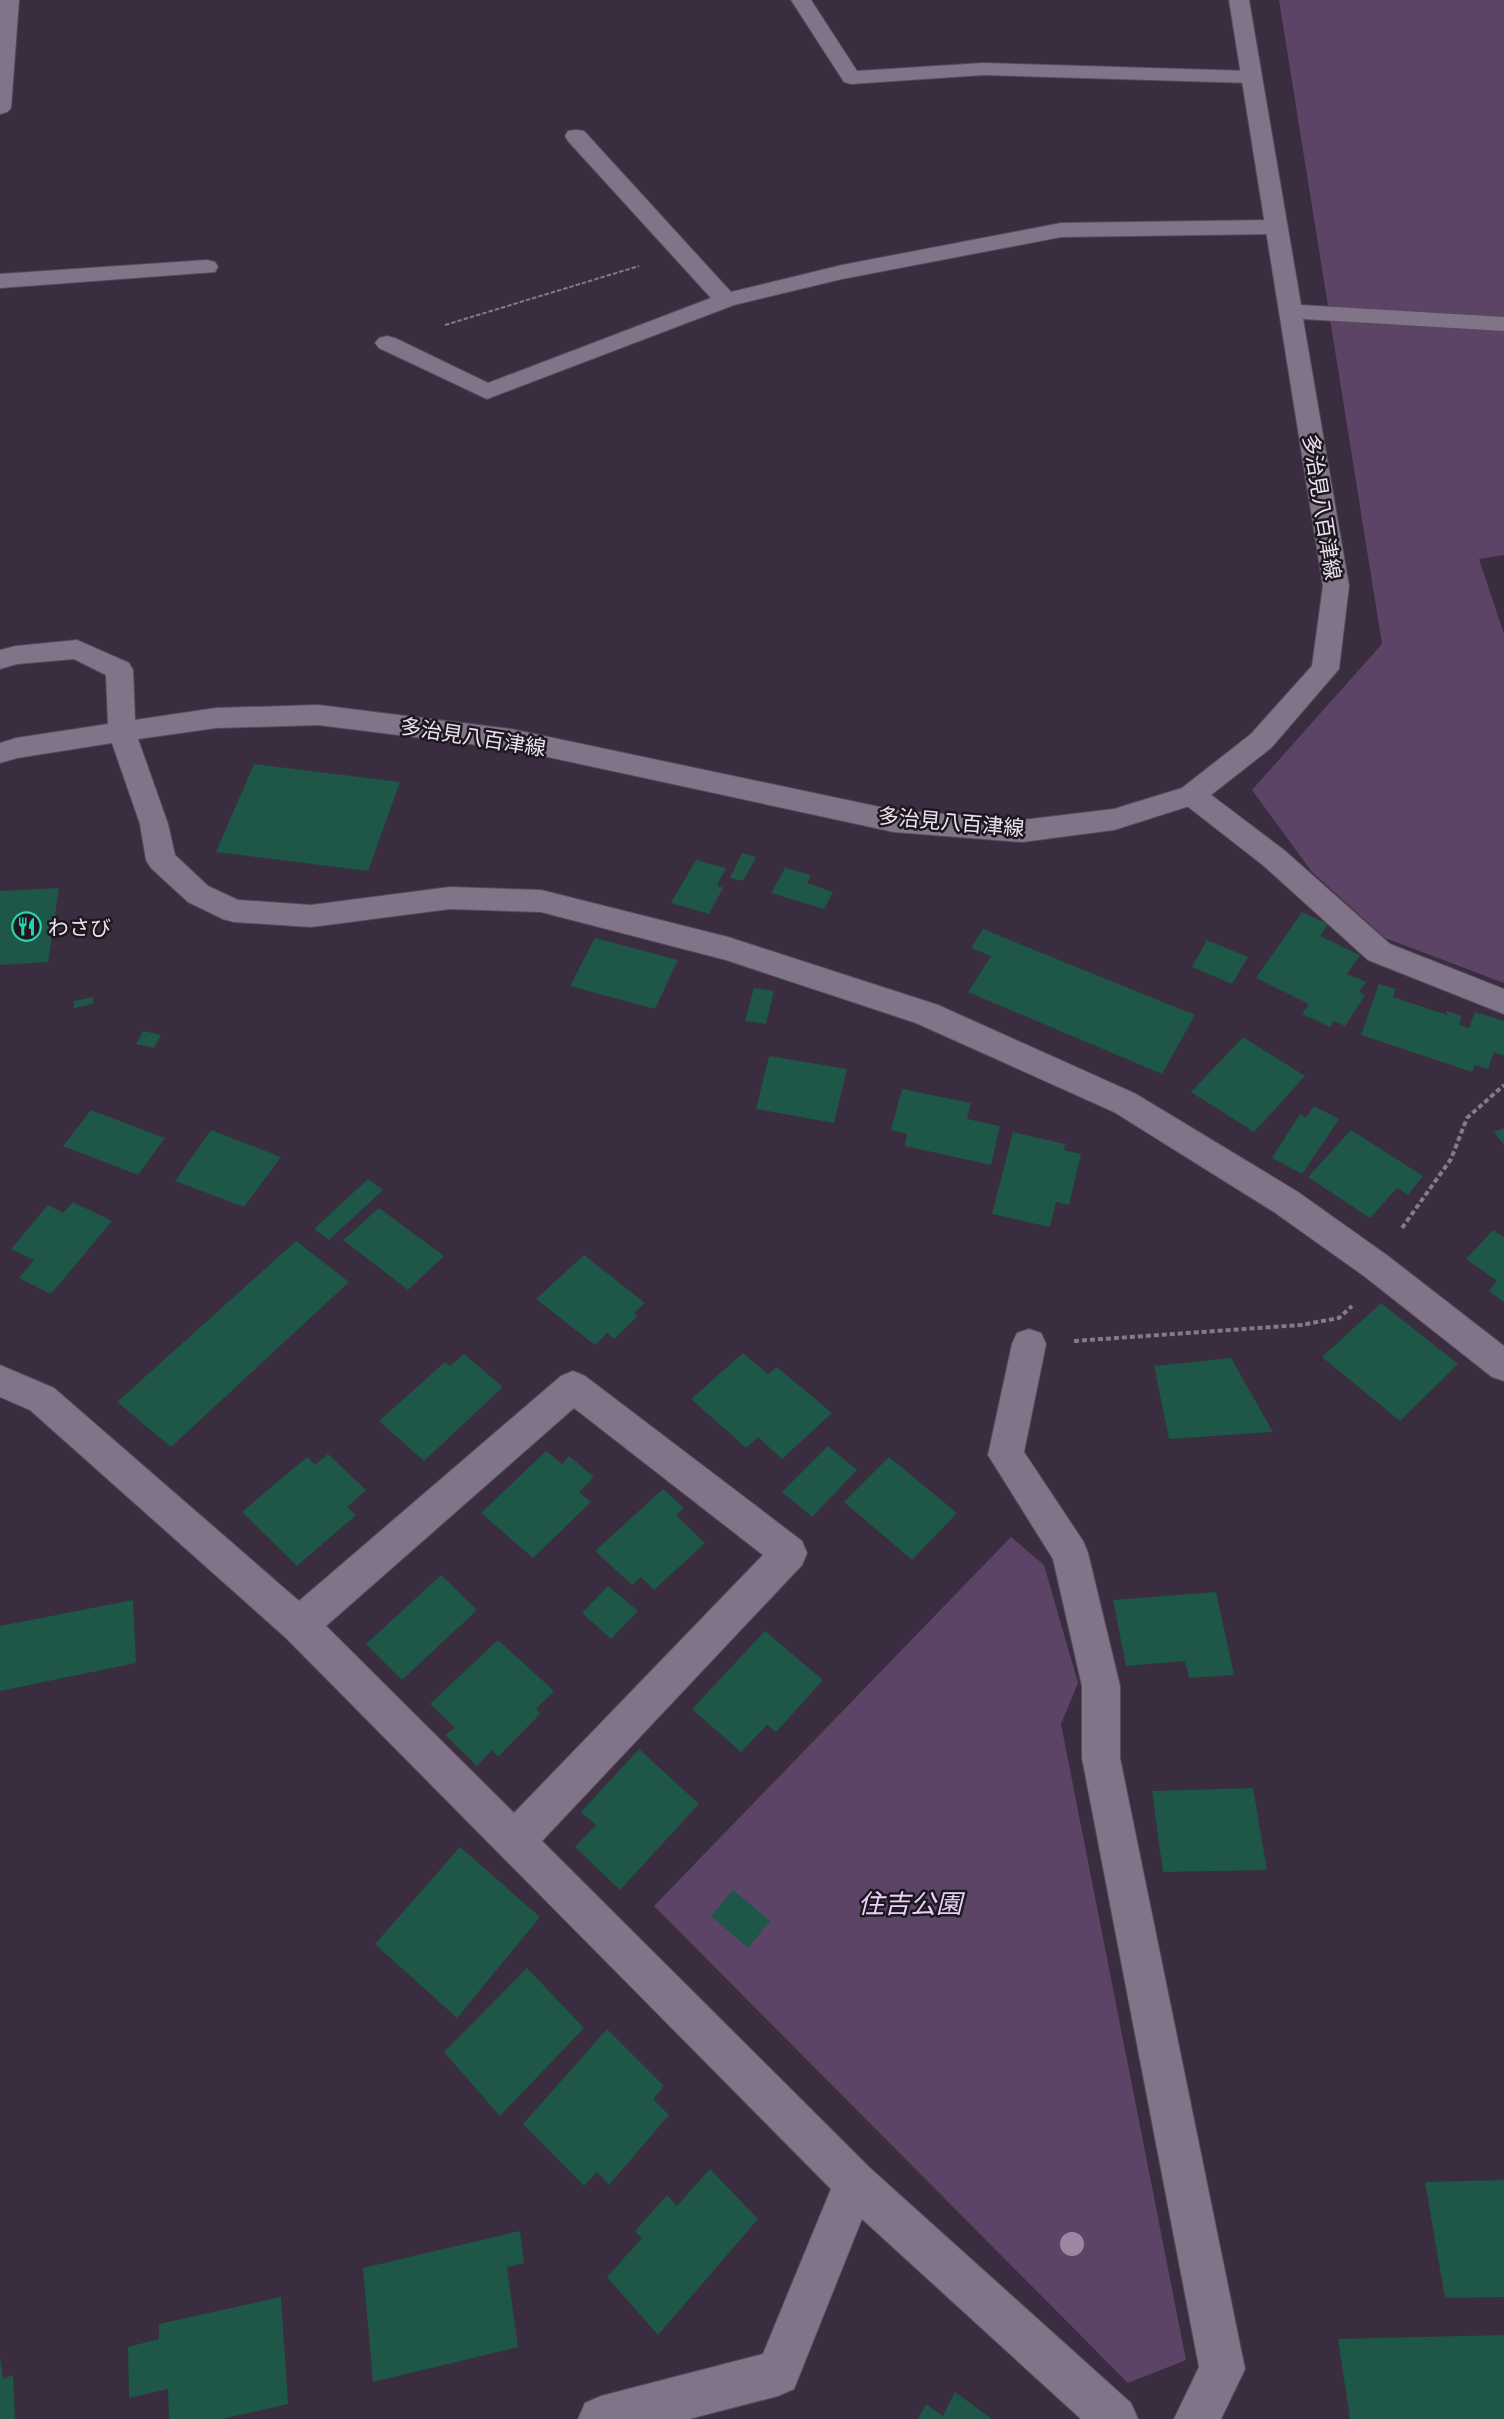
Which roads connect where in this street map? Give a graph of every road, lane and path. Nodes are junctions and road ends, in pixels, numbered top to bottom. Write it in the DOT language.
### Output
graph roads {
  1 [pos="9,0"];
  2 [pos="801,0"];
  3 [pos="1238,0"];
  4 [pos="1251,77"];
  5 [pos="0,108"];
  6 [pos="576,136"];
  7 [pos="1276,227"];
  8 [pos="683,253"];
  9 [pos="207,267"];
  10 [pos="0,280"];
  11 [pos="726,300"];
  12 [pos="1292,311"];
  13 [pos="1504,324"];
  14 [pos="387,343"];
  15 [pos="0,660"];
  16 [pos="122,733"];
  17 [pos="0,753"];
  18 [pos="1192,795"];
  19 [pos="1504,1002"];
  20 [pos="1029,1344"];
  21 [pos="1504,1366"];
  22 [pos="0,1380"];
  23 [pos="298,1625"];
  24 [pos="514,1842"];
  25 [pos="855,2182"];
  26 [pos="601,2419"];
  27 [pos="1115,2419"];
  28 [pos="1197,2419"];
  1 -- 5 [label="street"];
  2 -- 4 [label="street"];
  3 -- 4 [label="street, 多治見八百津線"];
  4 -- 7 [label="street, 多治見八百津線"];
  6 -- 8 [label="street"];
  7 -- 11 [label="street"];
  7 -- 12 [label="street, 多治見八百津線"];
  8 -- 11 [label="street"];
  8 -- 14 [label="path"];
  9 -- 10 [label="street"];
  11 -- 14 [label="street"];
  12 -- 13 [label="street"];
  12 -- 18 [label="street, 多治見八百津線"];
  15 -- 16 [label="street"];
  16 -- 17 [label="street, 多治見八百津線"];
  16 -- 18 [label="street, 多治見八百津線"];
  16 -- 21 [label="street"];
  18 -- 19 [label="street"];
  20 -- 28 [label="street"];
  22 -- 23 [label="street"];
  23 -- 24 [label="street"];
  23 -- 24 [label="street"];
  24 -- 25 [label="street"];
  25 -- 26 [label="street"];
  25 -- 27 [label="street"];
}
